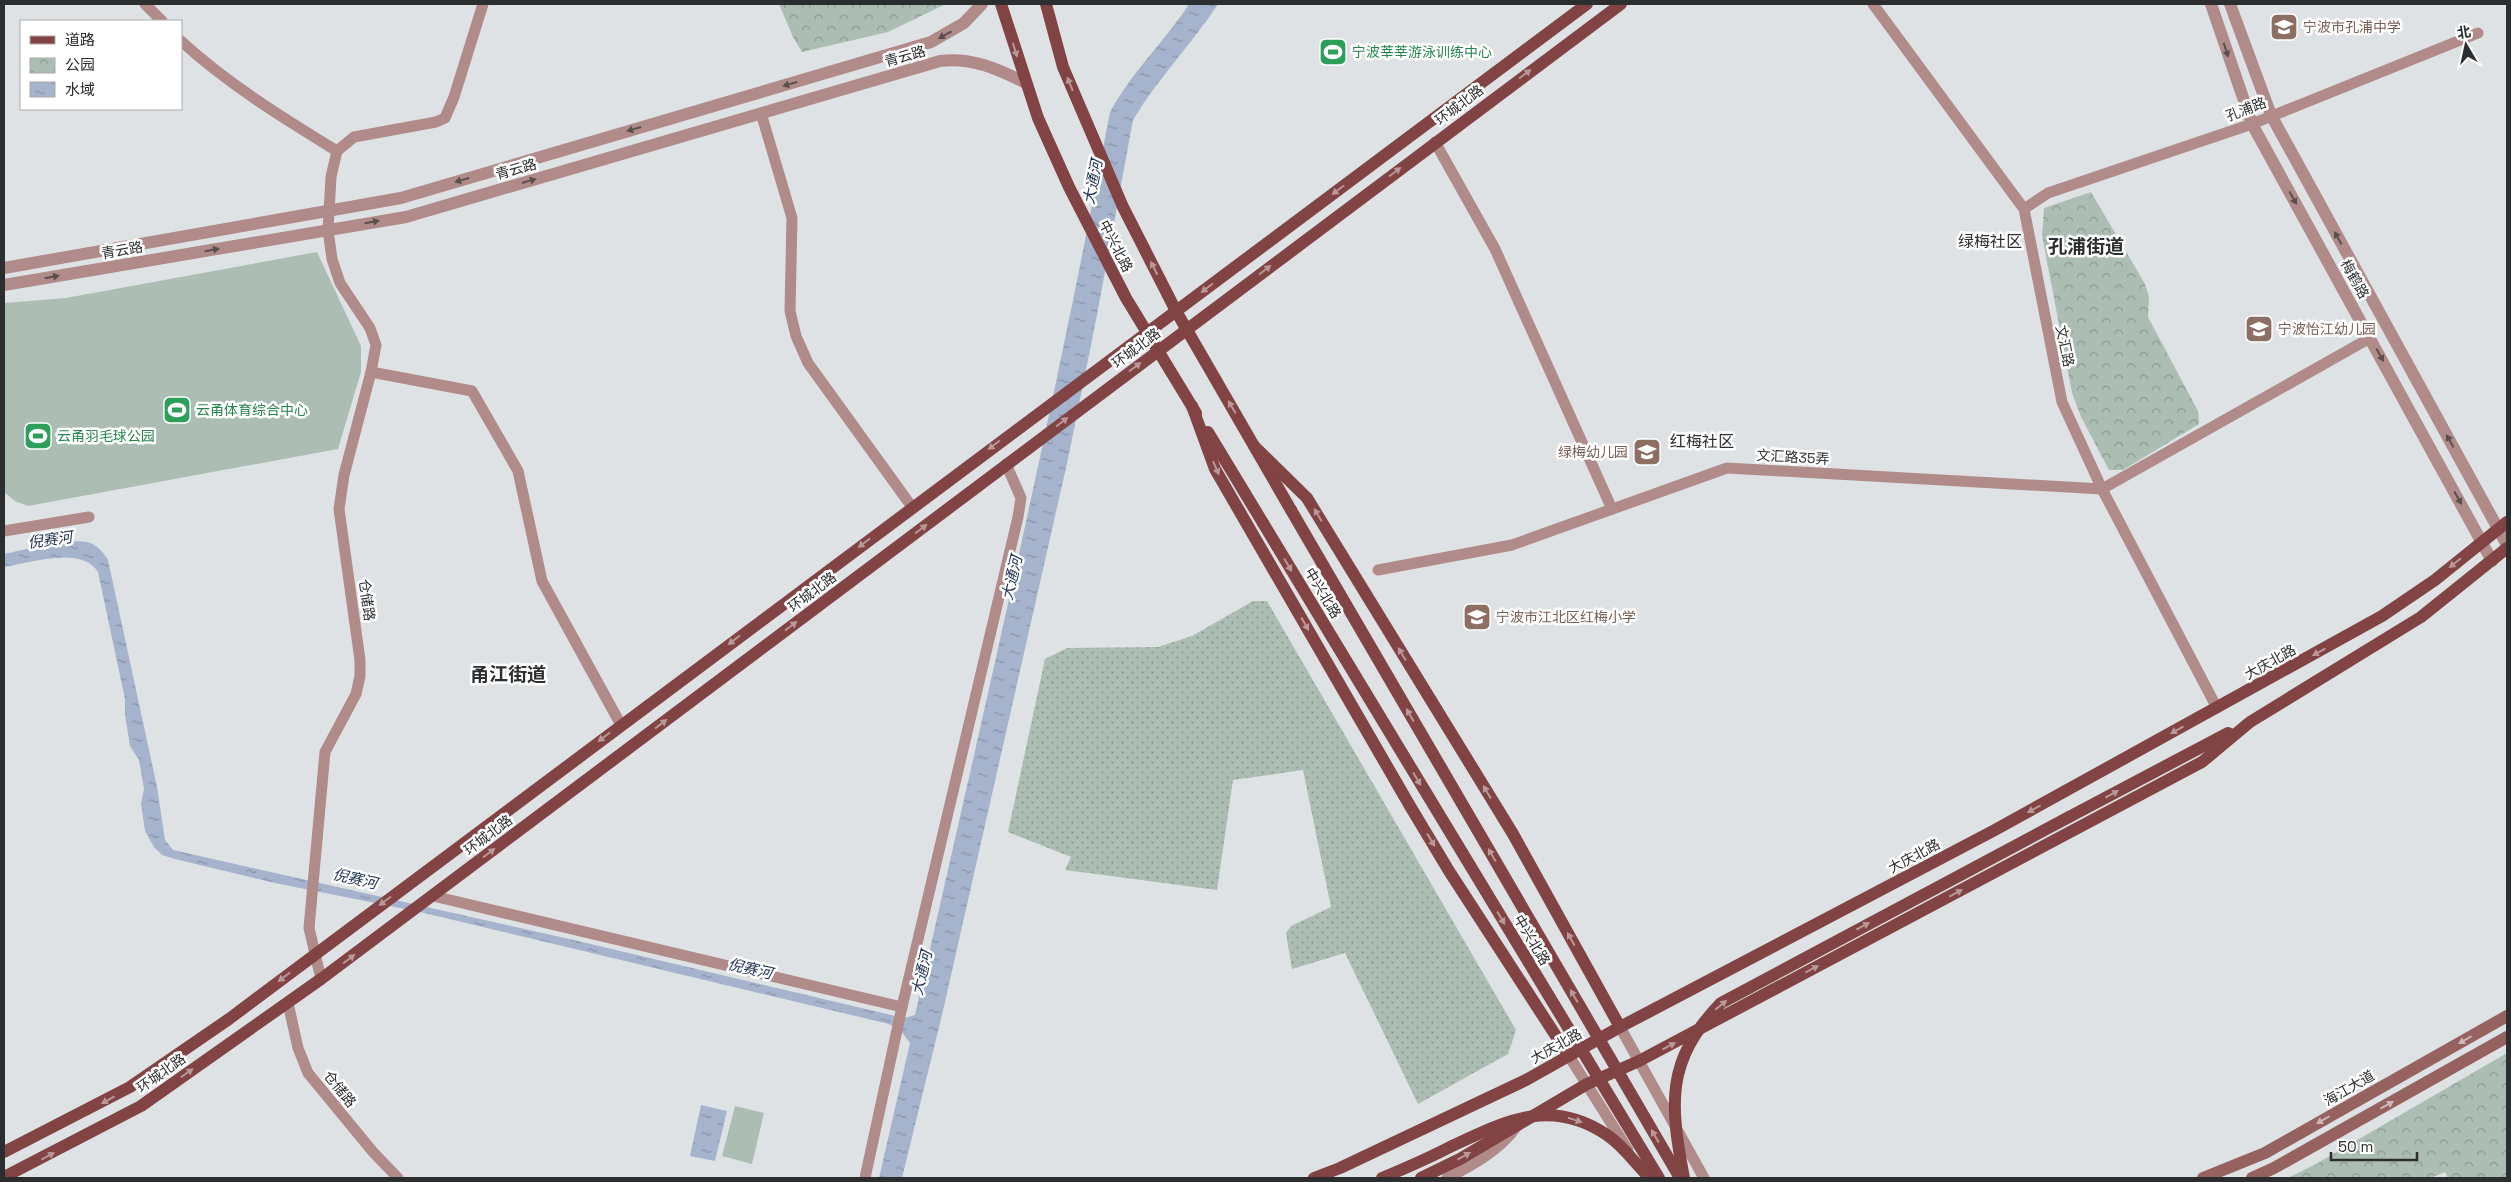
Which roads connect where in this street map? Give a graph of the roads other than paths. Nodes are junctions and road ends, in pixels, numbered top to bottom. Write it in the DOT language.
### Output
graph roads {
  1 [pos="145,4"];
  2 [pos="483,4"];
  3 [pos="982,4"];
  4 [pos="1001,4"];
  5 [pos="1046,4"];
  6 [pos="1587,4"];
  7 [pos="1621,4"];
  8 [pos="1873,4"];
  9 [pos="2211,4"];
  10 [pos="2230,4"];
  11 [pos="161,20"];
  12 [pos="2478,33"];
  13 [pos="182,41"];
  14 [pos="1026,83"];
  15 [pos="761,113"];
  16 [pos="2271,116"];
  17 [pos="2252,124"];
  18 [pos="1435,142"];
  19 [pos="337,151"];
  20 [pos="2024,210"];
  21 [pos="329,211"];
  22 [pos="328,230"];
  23 [pos="4,268"];
  24 [pos="4,285"];
  25 [pos="1176,311"];
  26 [pos="1187,329"];
  27 [pos="1146,332"];
  28 [pos="2370,338"];
  29 [pos="1158,350"];
  30 [pos="371,372"];
  31 [pos="1192,406"];
  32 [pos="1254,446"];
  33 [pos="1006,464"];
  34 [pos="2102,489"];
  35 [pos="912,507"];
  36 [pos="1612,509"];
  37 [pos="89,517"];
  38 [pos="2503,526"];
  39 [pos="4,531"];
  40 [pos="2482,543"];
  41 [pos="2507,547"];
  42 [pos="2492,561"];
  43 [pos="1378,570"];
  44 [pos="2217,708"];
  45 [pos="2250,722"];
  46 [pos="621,725"];
  47 [pos="433,896"];
  48 [pos="315,954"];
  49 [pos="322,980"];
  50 [pos="288,1002"];
  51 [pos="902,1007"];
  52 [pos="2507,1016"];
  53 [pos="1620,1027"];
  54 [pos="2507,1037"];
  55 [pos="1569,1056"];
  56 [pos="1640,1061"];
  57 [pos="1588,1084"];
  58 [pos="1517,1126"];
  59 [pos="4,1152"];
  60 [pos="4,1177"];
  61 [pos="398,1178"];
  62 [pos="865,1178"];
  63 [pos="1314,1178"];
  64 [pos="1382,1178"];
  65 [pos="1421,1178"];
  66 [pos="1447,1178"];
  67 [pos="1645,1178"];
  68 [pos="1650,1178"];
  69 [pos="1658,1178"];
  70 [pos="1680,1178"];
  71 [pos="1684,1178"];
  72 [pos="1704,1178"];
  73 [pos="2203,1178"];
  74 [pos="2252,1178"];
  1 -- 11 [label="street"];
  2 -- 19 [label="street"];
  3 -- 21 [label="street, 青云路, one-way"];
  4 -- 14 [label="main road, 中兴北路, one-way"];
  25 -- 5 [label="main road, 中兴北路, one-way"];
  6 -- 25 [label="main road, 环城北路, one-way"];
  18 -- 7 [label="main road, 环城北路, one-way"];
  8 -- 20 [label="street, 文汇路"];
  9 -- 17 [label="street, 梅鹤路, one-way"];
  10 -- 16 [label="street, 梅鹤路"];
  12 -- 16 [label="street, 孔浦路"];
  13 -- 19 [label="street"];
  14 -- 15 [label="street, 青云路"];
  14 -- 27 [label="main road, 中兴北路"];
  22 -- 15 [label="street, 青云路, one-way"];
  15 -- 35 [label="street"];
  16 -- 17 [label="street, 孔浦路"];
  38 -- 16 [label="street, 梅鹤路, one-way"];
  17 -- 20 [label="street, 孔浦路"];
  17 -- 28 [label="street, 梅鹤路, one-way"];
  26 -- 18 [label="main road, 环城北路, one-way"];
  18 -- 36 [label="street"];
  19 -- 21 [label="street, 仓储路"];
  20 -- 34 [label="street, 文汇路"];
  21 -- 22 [label="street, 仓储路"];
  21 -- 23 [label="street, 青云路"];
  24 -- 22 [label="street, 青云路, one-way"];
  22 -- 30 [label="street, 仓储路"];
  25 -- 26 [label="main road, 中兴北路"];
  25 -- 27 [label="main road, 环城北路"];
  26 -- 29 [label="main road, 环城北路"];
  32 -- 26 [label="main road, 中兴北路, one-way"];
  27 -- 29 [label="main road, 中兴北路"];
  27 -- 35 [label="main road, 环城北路, one-way"];
  28 -- 34 [label="street"];
  28 -- 40 [label="street, 梅鹤路, one-way"];
  29 -- 31 [label="main road, 中兴北路"];
  33 -- 29 [label="main road, 环城北路, one-way"];
  30 -- 46 [label="street"];
  30 -- 48 [label="street, 仓储路"];
  31 -- 55 [label="main road, one-way"];
  31 -- 69 [label="main road, 中兴北路, one-way, bridge"];
  53 -- 32 [label="main road, one-way"];
  70 -- 32 [label="main road, 中兴北路, one-way, bridge"];
  47 -- 33 [label="main road, 环城北路, one-way"];
  33 -- 51 [label="street"];
  34 -- 36 [label="street, 文汇路35弄"];
  34 -- 44 [label="street, 文汇路"];
  35 -- 46 [label="main road, 环城北路, one-way"];
  36 -- 43 [label="street, 文汇路35弄"];
  37 -- 39 [label="street"];
  38 -- 40 [label="main road, 大庆北路"];
  38 -- 41 [label="street, 梅鹤路"];
  40 -- 42 [label="street, 梅鹤路"];
  40 -- 44 [label="main road, 大庆北路, one-way"];
  41 -- 42 [label="main road"];
  42 -- 45 [label="main road"];
  44 -- 53 [label="main road, 大庆北路, one-way"];
  56 -- 45 [label="main road, one-way"];
  71 -- 45 [label="main road, one-way, bridge"];
  46 -- 48 [label="main road, 环城北路, one-way"];
  49 -- 47 [label="main road, 环城北路, one-way"];
  47 -- 51 [label="street"];
  48 -- 49 [label="street, 仓储路"];
  48 -- 59 [label="main road, 环城北路, one-way"];
  49 -- 50 [label="main road, 环城北路"];
  60 -- 50 [label="main road, 环城北路, one-way"];
  50 -- 61 [label="street, 仓储路"];
  51 -- 62 [label="street"];
  52 -- 73 [label="main road, 海江大道, one-way"];
  53 -- 55 [label="main road, 大庆北路"];
  53 -- 56 [label="street"];
  74 -- 54 [label="main road, one-way"];
  55 -- 57 [label="street"];
  55 -- 63 [label="main road, 大庆北路"];
  56 -- 57 [label="main road"];
  56 -- 72 [label="street"];
  57 -- 58 [label="main road"];
  57 -- 67 [label="street"];
  65 -- 58 [label="main road, one-way"];
  58 -- 66 [label="street"];
  64 -- 68 [label="main road, one-way, bridge"];
}
